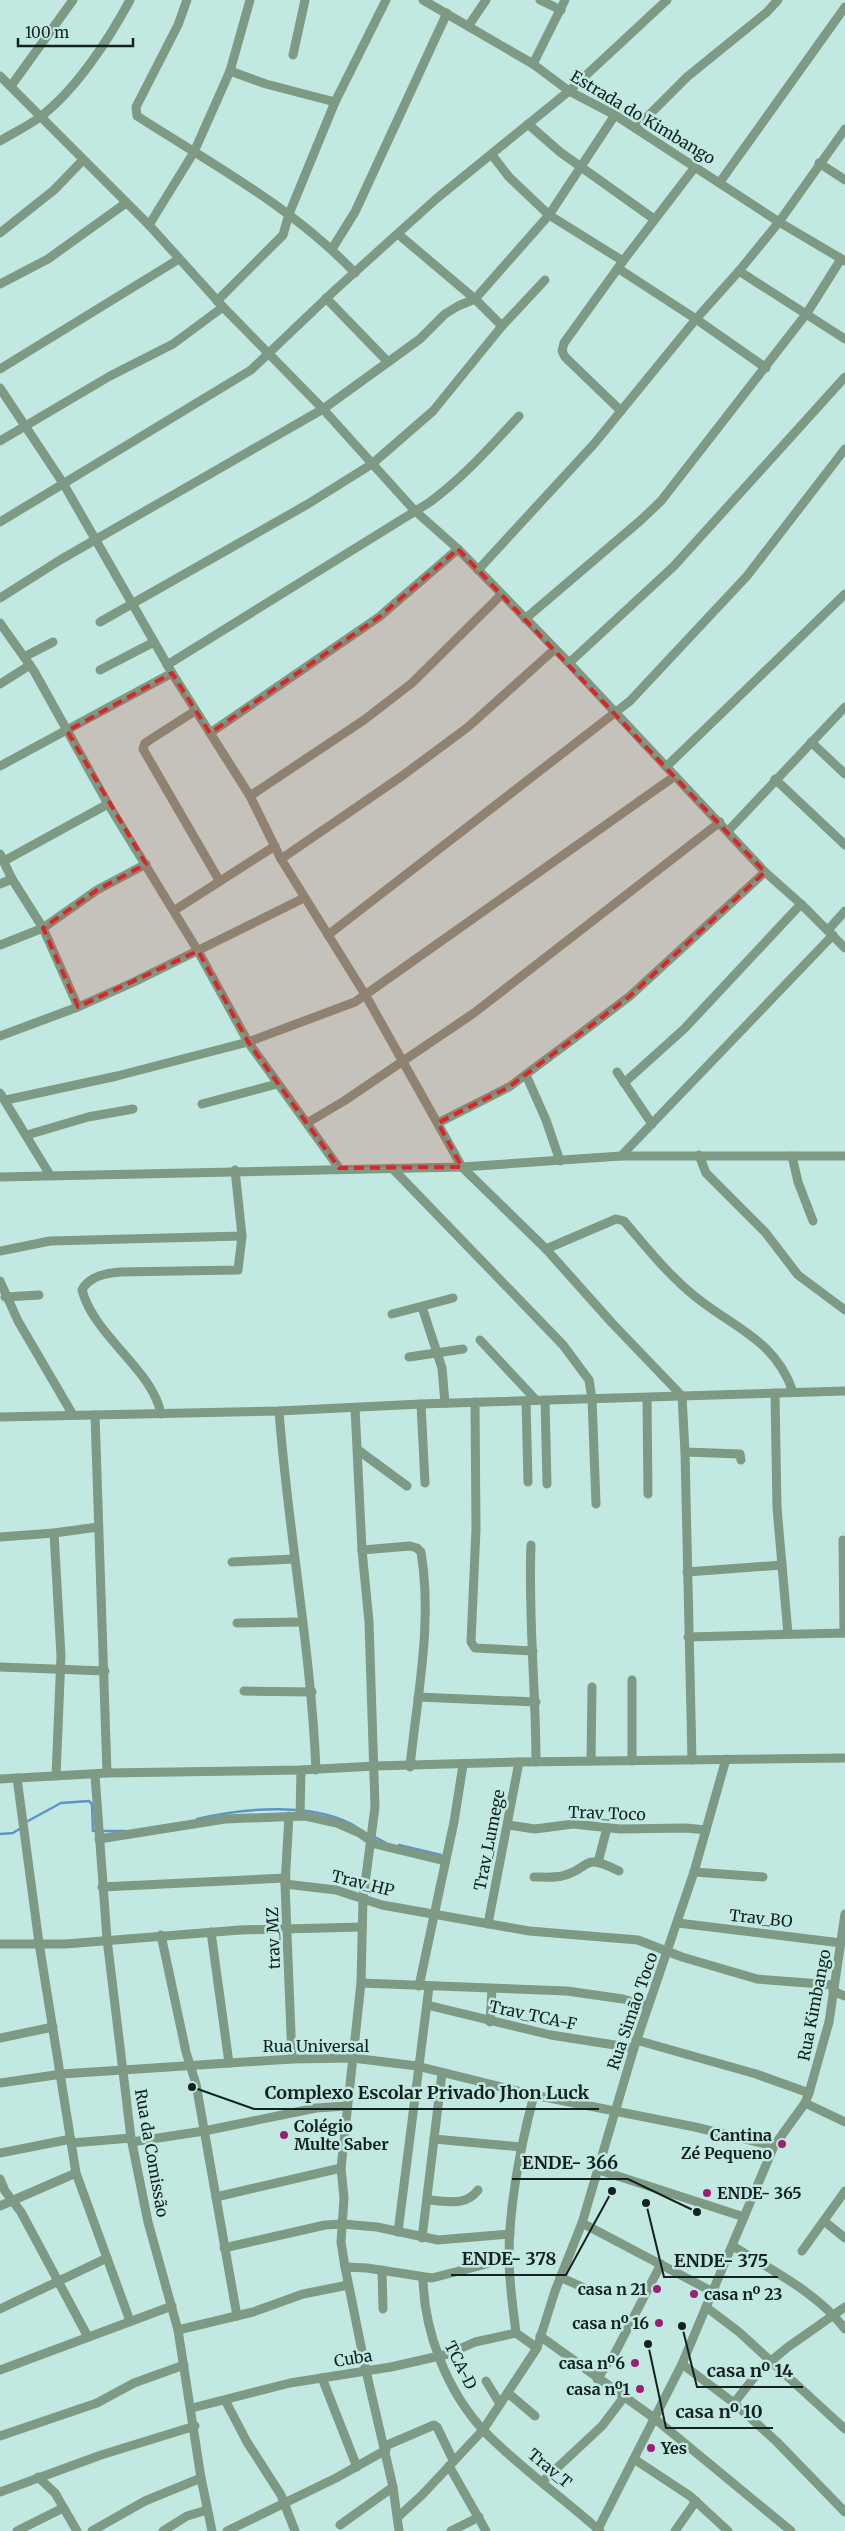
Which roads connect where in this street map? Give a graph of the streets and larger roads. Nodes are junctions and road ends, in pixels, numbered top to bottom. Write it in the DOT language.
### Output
graph roads {
  1 [pos="74,0"];
  2 [pos="130,0"];
  3 [pos="187,0"];
  4 [pos="250,0"];
  5 [pos="305,0"];
  6 [pos="386,0"];
  7 [pos="424,0"];
  8 [pos="486,0"];
  9 [pos="540,0"];
  10 [pos="565,0"];
  11 [pos="667,0"];
  12 [pos="778,0"];
  13 [pos="845,7"];
  14 [pos="561,10"];
  15 [pos="447,13"];
  16 [pos="469,25"];
  17 [pos="293,55"];
  18 [pos="533,64"];
  19 [pos="230,71"];
  20 [pos="0,76"];
  21 [pos="10,86"];
  22 [pos="569,91"];
  23 [pos="335,102"];
  24 [pos="616,115"];
  25 [pos="41,117"];
  26 [pos="528,124"];
  27 [pos="636,128"];
  28 [pos="845,129"];
  29 [pos="0,141"];
  30 [pos="194,152"];
  31 [pos="492,155"];
  32 [pos="83,160"];
  33 [pos="819,163"];
  34 [pos="695,166"];
  35 [pos="582,168"];
  36 [pos="845,180"];
  37 [pos="720,182"];
  38 [pos="126,203"];
  39 [pos="289,214"];
  40 [pos="549,215"];
  41 [pos="654,219"];
  42 [pos="779,222"];
  43 [pos="149,225"];
  44 [pos="0,233"];
  45 [pos="398,234"];
  46 [pos="332,249"];
  47 [pos="179,259"];
  48 [pos="843,260"];
  49 [pos="621,265"];
  50 [pos="739,271"];
  51 [pos="355,273"];
  52 [pos="545,280"];
  53 [pos="0,284"];
  54 [pos="326,298"];
  55 [pos="475,299"];
  56 [pos="220,304"];
  57 [pos="808,313"];
  58 [pos="696,319"];
  59 [pos="502,326"];
  60 [pos="845,339"];
  61 [pos="270,354"];
  62 [pos="388,362"];
  63 [pos="766,368"];
  64 [pos="0,369"];
  65 [pos="845,377"];
  66 [pos="0,388"];
  67 [pos="323,409"];
  68 [pos="621,411"];
  69 [pos="519,416"];
  70 [pos="25,426"];
  71 [pos="0,441"];
  72 [pos="845,449"];
  73 [pos="372,464"];
  74 [pos="63,483"];
  75 [pos="414,510"];
  76 [pos="0,522"];
  77 [pos="96,540"];
  78 [pos="458,549"];
  79 [pos="478,570"];
  80 [pos="845,594"];
  81 [pos="502,595"];
  82 [pos="0,598"];
  83 [pos="132,604"];
  84 [pos="525,619"];
  85 [pos="100,622"];
  86 [pos="0,623"];
  87 [pos="53,642"];
  88 [pos="154,642"];
  89 [pos="555,649"];
  90 [pos="24,657"];
  91 [pos="569,664"];
  92 [pos="30,665"];
  93 [pos="170,669"];
  94 [pos="100,670"];
  95 [pos="0,684"];
  96 [pos="844,710"];
  97 [pos="195,711"];
  98 [pos="616,713"];
  99 [pos="67,731"];
  100 [pos="210,733"];
  101 [pos="811,742"];
  102 [pos="0,766"];
  103 [pos="667,766"];
  104 [pos="845,774"];
  105 [pos="675,776"];
  106 [pos="775,779"];
  107 [pos="250,796"];
  108 [pos="108,804"];
  109 [pos="720,822"];
  110 [pos="728,832"];
  111 [pos="845,845"];
  112 [pos="275,846"];
  113 [pos="2,858"];
  114 [pos="281,859"];
  115 [pos="146,864"];
  116 [pos="765,872"];
  117 [pos="12,878"];
  118 [pos="219,880"];
  119 [pos="0,884"];
  120 [pos="304,898"];
  121 [pos="801,904"];
  122 [pos="175,910"];
  123 [pos="845,911"];
  124 [pos="43,928"];
  125 [pos="830,933"];
  126 [pos="328,936"];
  127 [pos="0,946"];
  128 [pos="845,948"];
  129 [pos="198,951"];
  130 [pos="366,996"];
  131 [pos="78,1007"];
  132 [pos="0,1036"];
  133 [pos="248,1042"];
  134 [pos="402,1063"];
  135 [pos="617,1072"];
  136 [pos="526,1075"];
  137 [pos="624,1083"];
  138 [pos="277,1084"];
  139 [pos="3,1096"];
  140 [pos="202,1104"];
  141 [pos="133,1109"];
  142 [pos="307,1123"];
  143 [pos="438,1123"];
  144 [pos="652,1124"];
  145 [pos="27,1135"];
  146 [pos="699,1155"];
  147 [pos="620,1156"];
  148 [pos="792,1156"];
  149 [pos="845,1156"];
  150 [pos="560,1160"];
  151 [pos="462,1167"];
  152 [pos="339,1168"];
  153 [pos="392,1168"];
  154 [pos="235,1170"];
  155 [pos="50,1175"];
  156 [pos="0,1177"];
  157 [pos="812,1220"];
  158 [pos="242,1236"];
  159 [pos="546,1249"];
  160 [pos="0,1251"];
  161 [pos="0,1281"];
  162 [pos="39,1295"];
  163 [pos="6,1297"];
  164 [pos="453,1298"];
  165 [pos="422,1307"];
  166 [pos="845,1310"];
  167 [pos="392,1314"];
  168 [pos="480,1340"];
  169 [pos="463,1349"];
  170 [pos="437,1353"];
  171 [pos="409,1357"];
  172 [pos="845,1391"];
  173 [pos="793,1392"];
  174 [pos="775,1393"];
  175 [pos="682,1396"];
  176 [pos="646,1398"];
  177 [pos="592,1399"];
  178 [pos="540,1400"];
  179 [pos="526,1401"];
  180 [pos="475,1402"];
  181 [pos="445,1403"];
  182 [pos="421,1404"];
  183 [pos="355,1408"];
  184 [pos="279,1411"];
  185 [pos="161,1414"];
  186 [pos="73,1415"];
  187 [pos="95,1415"];
  188 [pos="0,1416"];
  189 [pos="358,1450"];
  190 [pos="685,1452"];
  191 [pos="741,1460"];
  192 [pos="528,1482"];
  193 [pos="425,1483"];
  194 [pos="547,1484"];
  195 [pos="406,1486"];
  196 [pos="648,1494"];
  197 [pos="596,1504"];
  198 [pos="98,1527"];
  199 [pos="54,1533"];
  200 [pos="0,1537"];
  201 [pos="843,1540"];
  202 [pos="530,1545"];
  203 [pos="362,1550"];
  204 [pos="293,1559"];
  205 [pos="232,1562"];
  206 [pos="782,1565"];
  207 [pos="687,1572"];
  208 [pos="302,1622"];
  209 [pos="237,1623"];
  210 [pos="844,1633"];
  211 [pos="788,1634"];
  212 [pos="688,1637"];
  213 [pos="533,1651"];
  214 [pos="0,1667"];
  215 [pos="59,1669"];
  216 [pos="105,1671"];
  217 [pos="632,1680"];
  218 [pos="592,1687"];
  219 [pos="244,1691"];
  220 [pos="312,1692"];
  221 [pos="418,1697"];
  222 [pos="536,1702"];
  223 [pos="845,1758"];
  224 [pos="726,1759"];
  225 [pos="692,1760"];
  226 [pos="591,1761"];
  227 [pos="632,1761"];
  228 [pos="519,1762"];
  229 [pos="536,1762"];
  230 [pos="463,1765"];
  231 [pos="375,1766"];
  232 [pos="410,1766"];
  233 [pos="301,1770"];
  234 [pos="316,1770"];
  235 [pos="107,1773"];
  236 [pos="95,1775"];
  237 [pos="56,1776"];
  238 [pos="17,1778"];
  239 [pos="0,1779"];
  240 [pos="289,1816"];
  241 [pos="300,1816"];
  242 [pos="508,1825"];
  243 [pos="607,1828"];
  244 [pos="706,1830"];
  245 [pos="99,1839"];
  246 [pos="372,1842"];
  247 [pos="445,1861"];
  248 [pos="598,1862"];
  249 [pos="619,1871"];
  250 [pos="694,1872"];
  251 [pos="534,1877"];
  252 [pos="763,1877"];
  253 [pos="286,1881"];
  254 [pos="102,1887"];
  255 [pos="363,1899"];
  256 [pos="434,1914"];
  257 [pos="845,1914"];
  258 [pos="678,1923"];
  259 [pos="488,1924"];
  260 [pos="362,1926"];
  261 [pos="287,1928"];
  262 [pos="211,1932"];
  263 [pos="161,1935"];
  264 [pos="107,1939"];
  265 [pos="39,1943"];
  266 [pos="841,1943"];
  267 [pos="0,1944"];
  268 [pos="668,1952"];
  269 [pos="361,1983"];
  270 [pos="424,1987"];
  271 [pos="834,1988"];
  272 [pos="492,1990"];
  273 [pos="845,1996"];
  274 [pos="427,2005"];
  275 [pos="648,2006"];
  276 [pos="490,2022"];
  277 [pos="53,2027"];
  278 [pos="0,2038"];
  279 [pos="635,2044"];
  280 [pos="353,2058"];
  281 [pos="292,2059"];
  282 [pos="229,2063"];
  283 [pos="192,2066"];
  284 [pos="417,2066"];
  285 [pos="123,2071"];
  286 [pos="442,2073"];
  287 [pos="62,2074"];
  288 [pos="0,2083"];
  289 [pos="810,2093"];
  290 [pos="534,2095"];
  291 [pos="805,2104"];
  292 [pos="347,2106"];
  293 [pos="614,2111"];
  294 [pos="845,2122"];
  295 [pos="204,2131"];
  296 [pos="434,2139"];
  297 [pos="132,2140"];
  298 [pos="72,2141"];
  299 [pos="774,2146"];
  300 [pos="521,2147"];
  301 [pos="0,2152"];
  302 [pos="341,2168"];
  303 [pos="599,2170"];
  304 [pos="76,2173"];
  305 [pos="0,2179"];
  306 [pos="478,2190"];
  307 [pos="845,2191"];
  308 [pos="216,2197"];
  309 [pos="13,2200"];
  310 [pos="428,2200"];
  311 [pos="0,2206"];
  312 [pos="744,2218"];
  313 [pos="824,2221"];
  314 [pos="582,2223"];
  315 [pos="343,2224"];
  316 [pos="398,2232"];
  317 [pos="510,2234"];
  318 [pos="422,2238"];
  319 [pos="845,2238"];
  320 [pos="733,2246"];
  321 [pos="224,2248"];
  322 [pos="802,2251"];
  323 [pos="107,2258"];
  324 [pos="509,2258"];
  325 [pos="661,2264"];
  326 [pos="345,2267"];
  327 [pos="382,2270"];
  328 [pos="423,2278"];
  329 [pos="560,2278"];
  330 [pos="58,2280"];
  331 [pos="348,2285"];
  332 [pos="591,2291"];
  333 [pos="713,2292"];
  334 [pos="172,2306"];
  335 [pos="706,2307"];
  336 [pos="845,2307"];
  337 [pos="0,2309"];
  338 [pos="383,2309"];
  339 [pos="834,2314"];
  340 [pos="237,2316"];
  341 [pos="130,2321"];
  342 [pos="845,2329"];
  343 [pos="178,2330"];
  344 [pos="516,2333"];
  345 [pos="540,2336"];
  346 [pos="88,2337"];
  347 [pos="537,2348"];
  348 [pos="437,2356"];
  349 [pos="771,2362"];
  350 [pos="682,2364"];
  351 [pos="184,2365"];
  352 [pos="0,2370"];
  353 [pos="366,2371"];
  354 [pos="322,2378"];
  355 [pos="597,2379"];
  356 [pos="486,2381"];
  357 [pos="508,2393"];
  358 [pos="624,2397"];
  359 [pos="225,2400"];
  360 [pos="734,2403"];
  361 [pos="500,2404"];
  362 [pos="192,2408"];
  363 [pos="536,2416"];
  364 [pos="654,2418"];
  365 [pos="195,2426"];
  366 [pos="845,2429"];
  367 [pos="483,2430"];
  368 [pos="0,2436"];
  369 [pos="385,2448"];
  370 [pos="634,2458"];
  371 [pos="451,2463"];
  372 [pos="357,2467"];
  373 [pos="38,2477"];
  374 [pos="201,2478"];
  375 [pos="542,2482"];
  376 [pos="393,2487"];
  377 [pos="0,2492"];
  378 [pos="696,2501"];
  379 [pos="284,2505"];
  380 [pos="63,2508"];
  381 [pos="208,2510"];
  382 [pos="845,2512"];
  383 [pos="398,2517"];
  384 [pos="479,2517"];
  385 [pos="340,2525"];
  386 [pos="598,2530"];
  387 [pos="17,2531"];
  388 [pos="77,2531"];
  389 [pos="92,2531"];
  390 [pos="163,2531"];
  391 [pos="212,2531"];
  392 [pos="227,2531"];
  393 [pos="295,2531"];
  394 [pos="399,2531"];
  395 [pos="451,2531"];
  396 [pos="486,2531"];
  397 [pos="675,2531"];
  398 [pos="728,2531"];
  399 [pos="791,2531"];
  1 -- 21 [label="street"];
  2 -- 25 [label="street"];
  3 -- 30 [label="street"];
  4 -- 19 [label="street"];
  5 -- 17 [label="street"];
  6 -- 23 [label="street"];
  7 -- 15 [label="street, Estrada do Kimbango"];
  8 -- 16 [label="street"];
  9 -- 14 [label="street"];
  10 -- 14 [label="street"];
  11 -- 22 [label="street"];
  12 -- 27 [label="street"];
  13 -- 37 [label="street"];
  14 -- 18 [label="street"];
  15 -- 16 [label="street, Estrada do Kimbango"];
  15 -- 46 [label="street"];
  16 -- 18 [label="street, Estrada do Kimbango"];
  18 -- 22 [label="street, Estrada do Kimbango"];
  19 -- 23 [label="street"];
  19 -- 30 [label="street"];
  20 -- 21 [label="street"];
  21 -- 25 [label="street"];
  22 -- 24 [label="street, Estrada do Kimbango"];
  22 -- 26 [label="street"];
  23 -- 39 [label="street"];
  24 -- 27 [label="street, Estrada do Kimbango"];
  24 -- 35 [label="street"];
  25 -- 29 [label="street"];
  25 -- 32 [label="street"];
  26 -- 31 [label="street"];
  26 -- 35 [label="street"];
  27 -- 34 [label="street, Estrada do Kimbango"];
  28 -- 33 [label="street"];
  30 -- 39 [label="street"];
  30 -- 43 [label="street"];
  31 -- 40 [label="street"];
  31 -- 45 [label="street"];
  32 -- 38 [label="street"];
  32 -- 44 [label="street"];
  33 -- 36 [label="street"];
  33 -- 42 [label="street"];
  34 -- 37 [label="street, Estrada do Kimbango"];
  34 -- 41 [label="street"];
  35 -- 40 [label="street"];
  35 -- 41 [label="street"];
  37 -- 42 [label="street, Estrada do Kimbango"];
  38 -- 43 [label="street"];
  38 -- 53 [label="street"];
  39 -- 46 [label="street"];
  39 -- 56 [label="street"];
  40 -- 49 [label="street"];
  40 -- 55 [label="street"];
  41 -- 49 [label="street"];
  42 -- 48 [label="street, Estrada do Kimbango"];
  42 -- 50 [label="street"];
  43 -- 47 [label="street"];
  45 -- 51 [label="street"];
  45 -- 55 [label="street"];
  46 -- 51 [label="street"];
  47 -- 56 [label="street"];
  47 -- 64 [label="street"];
  48 -- 57 [label="street"];
  49 -- 58 [label="street"];
  49 -- 68 [label="street"];
  50 -- 57 [label="street"];
  50 -- 58 [label="street"];
  51 -- 54 [label="street"];
  52 -- 59 [label="street"];
  54 -- 61 [label="street"];
  54 -- 62 [label="street"];
  55 -- 59 [label="street"];
  55 -- 62 [label="street"];
  56 -- 61 [label="street"];
  56 -- 70 [label="street"];
  57 -- 60 [label="street"];
  57 -- 63 [label="street"];
  58 -- 63 [label="street"];
  58 -- 68 [label="street"];
  59 -- 73 [label="street"];
  61 -- 67 [label="street"];
  61 -- 74 [label="street"];
  62 -- 67 [label="street"];
  63 -- 84 [label="street"];
  65 -- 91 [label="street"];
  66 -- 70 [label="street"];
  67 -- 73 [label="street"];
  67 -- 77 [label="street"];
  68 -- 79 [label="street"];
  69 -- 75 [label="street"];
  70 -- 71 [label="street"];
  70 -- 74 [label="street"];
  72 -- 98 [label="street"];
  73 -- 75 [label="street"];
  73 -- 83 [label="street"];
  74 -- 76 [label="street"];
  74 -- 77 [label="street"];
  75 -- 78 [label="street"];
  75 -- 93 [label="street"];
  77 -- 82 [label="street"];
  77 -- 83 [label="street"];
  78 -- 79 [label="street"];
  78 -- 100 [label="street"];
  79 -- 81 [label="street"];
  80 -- 103 [label="street"];
  81 -- 84 [label="street"];
  81 -- 107 [label="street"];
  83 -- 85 [label="street"];
  83 -- 88 [label="street"];
  84 -- 89 [label="street"];
  86 -- 90 [label="street"];
  87 -- 90 [label="street"];
  88 -- 93 [label="street"];
  88 -- 94 [label="street"];
  89 -- 91 [label="street"];
  89 -- 114 [label="street"];
  90 -- 92 [label="street"];
  91 -- 98 [label="street"];
  92 -- 95 [label="street"];
  92 -- 99 [label="street"];
  93 -- 97 [label="street"];
  93 -- 99 [label="street"];
  96 -- 101 [label="street"];
  97 -- 100 [label="street"];
  97 -- 118 [label="street"];
  98 -- 103 [label="street"];
  98 -- 126 [label="street"];
  99 -- 102 [label="street"];
  99 -- 108 [label="street"];
  100 -- 107 [label="street"];
  101 -- 104 [label="street"];
  101 -- 106 [label="street"];
  103 -- 105 [label="street"];
  105 -- 109 [label="street"];
  105 -- 130 [label="street"];
  106 -- 110 [label="street"];
  106 -- 111 [label="street"];
  107 -- 112 [label="street"];
  108 -- 113 [label="street"];
  108 -- 115 [label="street"];
  109 -- 110 [label="street"];
  109 -- 134 [label="street"];
  110 -- 116 [label="street"];
  112 -- 114 [label="street"];
  112 -- 118 [label="street"];
  113 -- 117 [label="street"];
  114 -- 120 [label="street"];
  115 -- 122 [label="street"];
  115 -- 124 [label="street"];
  116 -- 121 [label="street"];
  116 -- 136 [label="street"];
  117 -- 119 [label="street"];
  117 -- 124 [label="street"];
  118 -- 122 [label="street"];
  120 -- 126 [label="street"];
  120 -- 129 [label="street"];
  121 -- 125 [label="street"];
  121 -- 137 [label="street"];
  122 -- 129 [label="street"];
  123 -- 125 [label="street"];
  124 -- 127 [label="street"];
  124 -- 131 [label="street"];
  125 -- 128 [label="street"];
  125 -- 144 [label="street"];
  126 -- 130 [label="street"];
  129 -- 131 [label="street"];
  129 -- 133 [label="street"];
  130 -- 133 [label="street"];
  130 -- 134 [label="street"];
  131 -- 132 [label="street"];
  133 -- 138 [label="street"];
  133 -- 139 [label="street"];
  134 -- 142 [label="street"];
  134 -- 143 [label="street"];
  135 -- 137 [label="street"];
  136 -- 143 [label="street"];
  136 -- 150 [label="street"];
  137 -- 144 [label="street"];
  138 -- 140 [label="street"];
  138 -- 142 [label="street"];
  139 -- 145 [label="street"];
  141 -- 145 [label="street"];
  142 -- 152 [label="street"];
  143 -- 151 [label="street"];
  144 -- 147 [label="street"];
  145 -- 155 [label="street"];
  146 -- 147 [label="street"];
  146 -- 148 [label="street"];
  146 -- 166 [label="street"];
  147 -- 150 [label="street"];
  148 -- 149 [label="street"];
  148 -- 157 [label="street"];
  150 -- 151 [label="street"];
  151 -- 153 [label="street"];
  151 -- 159 [label="street"];
  152 -- 153 [label="street"];
  152 -- 154 [label="street"];
  153 -- 177 [label="street"];
  154 -- 155 [label="street"];
  154 -- 158 [label="street"];
  155 -- 156 [label="street"];
  158 -- 160 [label="street"];
  158 -- 185 [label="street"];
  159 -- 173 [label="street"];
  159 -- 175 [label="street"];
  161 -- 163 [label="street"];
  162 -- 163 [label="street"];
  163 -- 186 [label="street"];
  164 -- 165 [label="street"];
  165 -- 167 [label="street"];
  165 -- 170 [label="street"];
  168 -- 178 [label="street"];
  169 -- 170 [label="street"];
  170 -- 171 [label="street"];
  170 -- 181 [label="street"];
  172 -- 173 [label="street"];
  173 -- 174 [label="street"];
  174 -- 175 [label="street"];
  174 -- 206 [label="street"];
  175 -- 176 [label="street"];
  175 -- 190 [label="street"];
  176 -- 177 [label="street"];
  176 -- 196 [label="street"];
  177 -- 178 [label="street"];
  177 -- 197 [label="street"];
  178 -- 179 [label="street"];
  178 -- 194 [label="street"];
  179 -- 180 [label="street"];
  179 -- 192 [label="street"];
  180 -- 181 [label="street"];
  180 -- 213 [label="street"];
  181 -- 182 [label="street"];
  182 -- 183 [label="street"];
  182 -- 193 [label="street"];
  183 -- 184 [label="street"];
  183 -- 189 [label="street"];
  184 -- 185 [label="street"];
  184 -- 204 [label="street"];
  185 -- 187 [label="street"];
  186 -- 187 [label="street"];
  186 -- 188 [label="street"];
  187 -- 198 [label="street"];
  189 -- 195 [label="street"];
  189 -- 203 [label="street"];
  190 -- 191 [label="street"];
  190 -- 207 [label="street"];
  198 -- 199 [label="street"];
  198 -- 216 [label="street"];
  199 -- 200 [label="street"];
  199 -- 215 [label="street"];
  201 -- 210 [label="street"];
  202 -- 213 [label="street"];
  203 -- 221 [label="street"];
  203 -- 231 [label="street"];
  204 -- 205 [label="street"];
  204 -- 208 [label="street"];
  206 -- 207 [label="street"];
  206 -- 211 [label="street"];
  207 -- 212 [label="street"];
  208 -- 209 [label="street"];
  208 -- 220 [label="street"];
  210 -- 211 [label="street"];
  211 -- 212 [label="street"];
  212 -- 225 [label="street"];
  213 -- 222 [label="street"];
  214 -- 215 [label="street"];
  215 -- 216 [label="street"];
  215 -- 237 [label="street"];
  216 -- 235 [label="street"];
  217 -- 227 [label="street"];
  218 -- 226 [label="street"];
  219 -- 220 [label="street"];
  220 -- 234 [label="street"];
  221 -- 222 [label="street"];
  221 -- 232 [label="street"];
  222 -- 229 [label="street"];
  223 -- 224 [label="street"];
  224 -- 225 [label="street"];
  224 -- 244 [label="street, Rua Simão Toco"];
  225 -- 227 [label="street"];
  226 -- 227 [label="street"];
  226 -- 229 [label="street"];
  228 -- 229 [label="street"];
  228 -- 230 [label="street"];
  228 -- 242 [label="street, Trav_Lumege"];
  230 -- 232 [label="street"];
  230 -- 247 [label="street"];
  231 -- 232 [label="street"];
  231 -- 234 [label="street"];
  231 -- 246 [label="street"];
  233 -- 234 [label="street"];
  233 -- 235 [label="street"];
  233 -- 241 [label="street"];
  235 -- 236 [label="street"];
  236 -- 237 [label="street"];
  236 -- 245 [label="street, Rua da Comissão"];
  237 -- 238 [label="street"];
  238 -- 239 [label="street"];
  238 -- 265 [label="street"];
  240 -- 241 [label="street"];
  240 -- 245 [label="street"];
  240 -- 253 [label="street, trav_MZ"];
  241 -- 246 [label="street"];
  242 -- 243 [label="street, Trav_Toco"];
  242 -- 259 [label="street, Trav_Lumege"];
  243 -- 244 [label="street, Trav_Toco"];
  243 -- 248 [label="street"];
  244 -- 250 [label="street, Rua Simão Toco"];
  245 -- 254 [label="street, Rua da Comissão"];
  246 -- 247 [label="street"];
  246 -- 255 [label="street"];
  247 -- 256 [label="street"];
  248 -- 249 [label="street"];
  248 -- 251 [label="street"];
  250 -- 252 [label="street"];
  250 -- 258 [label="street, Rua Simão Toco"];
  253 -- 254 [label="street, Trav_HP"];
  253 -- 255 [label="street, Trav_HP"];
  253 -- 261 [label="street, trav_MZ"];
  254 -- 264 [label="street, Rua da Comissão"];
  255 -- 256 [label="street, Trav_HP"];
  255 -- 260 [label="street"];
  256 -- 259 [label="street, Trav_HP"];
  256 -- 270 [label="street"];
  257 -- 266 [label="street, Rua Kimbango"];
  258 -- 266 [label="street, Trav_BO"];
  258 -- 268 [label="street, Rua Simão Toco"];
  259 -- 268 [label="street, Trav_HP"];
  260 -- 261 [label="street"];
  260 -- 269 [label="street"];
  261 -- 262 [label="street"];
  261 -- 281 [label="street, trav_MZ"];
  262 -- 263 [label="street"];
  262 -- 282 [label="street"];
  263 -- 264 [label="street"];
  263 -- 283 [label="street"];
  264 -- 265 [label="street"];
  264 -- 285 [label="street, Rua da Comissão"];
  265 -- 267 [label="street"];
  265 -- 277 [label="street"];
  266 -- 271 [label="street, Rua Kimbango"];
  268 -- 271 [label="street, Trav_HP"];
  268 -- 275 [label="street, Rua Simão Toco"];
  269 -- 270 [label="street"];
  269 -- 280 [label="street"];
  270 -- 272 [label="street"];
  270 -- 274 [label="street"];
  271 -- 273 [label="street, Trav_HP"];
  271 -- 289 [label="street, Rua Kimbango"];
  272 -- 275 [label="street"];
  272 -- 276 [label="street"];
  274 -- 276 [label="street, Trav_TCA-F"];
  274 -- 284 [label="street"];
  275 -- 279 [label="street, Rua Simão Toco"];
  276 -- 279 [label="street, Trav_TCA-F"];
  277 -- 278 [label="street"];
  277 -- 287 [label="street"];
  279 -- 289 [label="street, Trav_TCA-F"];
  279 -- 293 [label="street, Rua Simão Toco"];
  280 -- 281 [label="street, Rua Universal"];
  280 -- 284 [label="street, Rua Universal"];
  280 -- 292 [label="street"];
  281 -- 282 [label="street, Rua Universal"];
  282 -- 283 [label="street, Rua Universal"];
  283 -- 285 [label="street, Rua Universal"];
  283 -- 295 [label="street"];
  284 -- 286 [label="street, Rua Universal"];
  284 -- 316 [label="street"];
  285 -- 287 [label="street, Rua Universal"];
  285 -- 297 [label="street, Rua da Comissão"];
  286 -- 290 [label="street, Rua Universal"];
  286 -- 296 [label="street"];
  287 -- 288 [label="street, Rua Universal"];
  287 -- 298 [label="street"];
  289 -- 291 [label="street, Rua Kimbango"];
  290 -- 293 [label="street, Rua Universal"];
  290 -- 300 [label="street"];
  291 -- 294 [label="street"];
  291 -- 299 [label="street, Rua Kimbango"];
  292 -- 295 [label="street"];
  292 -- 302 [label="street"];
  293 -- 299 [label="street, Rua Universal"];
  293 -- 303 [label="street, Rua Simão Toco"];
  295 -- 297 [label="street"];
  295 -- 308 [label="street"];
  296 -- 300 [label="street"];
  296 -- 310 [label="street"];
  297 -- 298 [label="street"];
  297 -- 334 [label="street, Rua da Comissão"];
  298 -- 301 [label="street"];
  298 -- 304 [label="street"];
  299 -- 312 [label="street, Rua Kimbango"];
  300 -- 317 [label="street"];
  302 -- 308 [label="street"];
  302 -- 315 [label="street"];
  303 -- 312 [label="street"];
  303 -- 314 [label="street, Rua Simão Toco"];
  304 -- 309 [label="street"];
  304 -- 323 [label="street"];
  305 -- 309 [label="street"];
  306 -- 310 [label="street"];
  307 -- 313 [label="street"];
  308 -- 321 [label="street"];
  309 -- 311 [label="street"];
  309 -- 330 [label="street"];
  310 -- 318 [label="street"];
  312 -- 320 [label="street, Rua Kimbango"];
  313 -- 319 [label="street"];
  313 -- 322 [label="street"];
  314 -- 325 [label="street"];
  314 -- 329 [label="street, Rua Simão Toco"];
  315 -- 316 [label="street"];
  315 -- 321 [label="street"];
  315 -- 326 [label="street"];
  316 -- 318 [label="street"];
  317 -- 318 [label="street"];
  317 -- 324 [label="street"];
  320 -- 333 [label="street, Rua Kimbango"];
  320 -- 339 [label="street"];
  321 -- 340 [label="street"];
  323 -- 330 [label="street"];
  323 -- 341 [label="street"];
  324 -- 328 [label="street"];
  324 -- 344 [label="street"];
  325 -- 333 [label="street"];
  325 -- 355 [label="street"];
  326 -- 327 [label="street"];
  326 -- 331 [label="street"];
  327 -- 328 [label="street"];
  327 -- 338 [label="street"];
  328 -- 348 [label="street, TCA-D"];
  329 -- 332 [label="street"];
  329 -- 345 [label="street, Rua Simão Toco"];
  330 -- 337 [label="street"];
  330 -- 346 [label="street"];
  331 -- 340 [label="street"];
  331 -- 353 [label="street"];
  333 -- 335 [label="street, Rua Kimbango"];
  334 -- 341 [label="street"];
  334 -- 343 [label="street, Rua da Comissão"];
  335 -- 349 [label="street"];
  335 -- 350 [label="street, Rua Kimbango"];
  336 -- 339 [label="street"];
  339 -- 342 [label="street"];
  339 -- 349 [label="street"];
  340 -- 343 [label="street"];
  341 -- 346 [label="street"];
  343 -- 351 [label="street, Rua da Comissão"];
  344 -- 347 [label="street"];
  344 -- 348 [label="street, Cuba"];
  345 -- 347 [label="street, Rua Simão Toco"];
  345 -- 355 [label="street"];
  346 -- 352 [label="street"];
  347 -- 357 [label="street, Rua Simão Toco"];
  348 -- 353 [label="street, Cuba"];
  348 -- 367 [label="street, TCA-D"];
  349 -- 360 [label="street"];
  349 -- 366 [label="street"];
  350 -- 360 [label="street"];
  350 -- 364 [label="street, Rua Kimbango"];
  351 -- 362 [label="street, Rua da Comissão"];
  351 -- 368 [label="street"];
  353 -- 354 [label="street, Cuba"];
  353 -- 369 [label="street"];
  354 -- 359 [label="street, Cuba"];
  354 -- 372 [label="street"];
  355 -- 358 [label="street"];
  356 -- 361 [label="street"];
  357 -- 361 [label="street, Rua Simão Toco"];
  357 -- 363 [label="street"];
  358 -- 364 [label="street"];
  358 -- 375 [label="street"];
  359 -- 362 [label="street, Cuba"];
  359 -- 379 [label="street"];
  360 -- 382 [label="street"];
  361 -- 367 [label="street, Rua Simão Toco"];
  362 -- 365 [label="street, Rua da Comissão"];
  364 -- 370 [label="street, Rua Kimbango"];
  364 -- 399 [label="street"];
  365 -- 373 [label="street"];
  365 -- 374 [label="street, Rua da Comissão"];
  367 -- 371 [label="street, Rua Simão Toco"];
  367 -- 375 [label="street, Trav_T"];
  369 -- 371 [label="street"];
  369 -- 372 [label="street"];
  369 -- 376 [label="street"];
  370 -- 378 [label="street"];
  370 -- 386 [label="street, Rua Kimbango"];
  371 -- 383 [label="street, Rua Simão Toco"];
  371 -- 384 [label="street"];
  372 -- 379 [label="street"];
  373 -- 377 [label="street"];
  373 -- 380 [label="street"];
  374 -- 381 [label="street, Rua da Comissão"];
  374 -- 389 [label="street"];
  375 -- 386 [label="street, Trav_T"];
  376 -- 383 [label="street"];
  376 -- 385 [label="street"];
  378 -- 397 [label="street"];
  378 -- 398 [label="street"];
  379 -- 392 [label="street"];
  379 -- 393 [label="street"];
  380 -- 387 [label="street"];
  380 -- 388 [label="street"];
  381 -- 390 [label="street"];
  381 -- 391 [label="street, Rua da Comissão"];
  383 -- 394 [label="street"];
  384 -- 395 [label="street"];
  384 -- 396 [label="street"];
}
